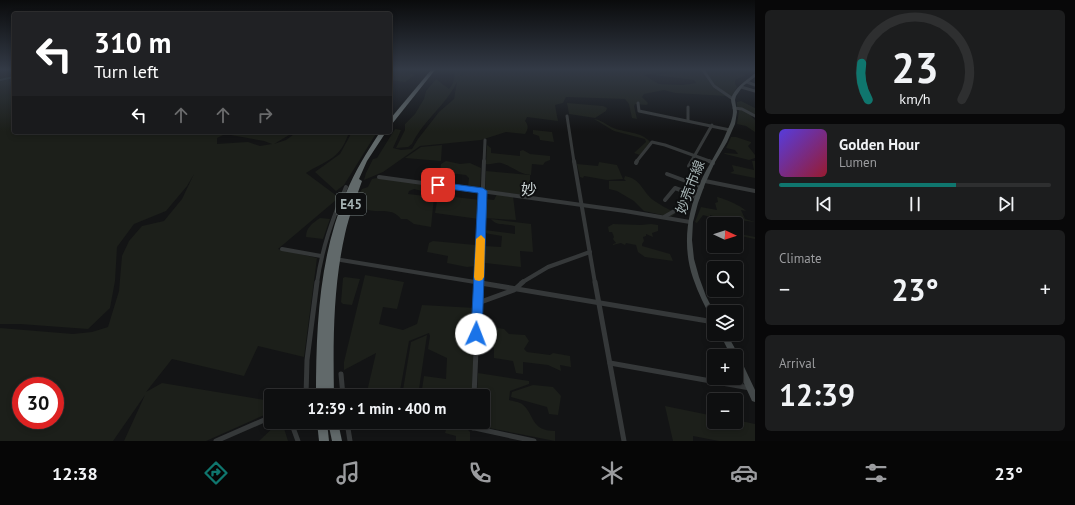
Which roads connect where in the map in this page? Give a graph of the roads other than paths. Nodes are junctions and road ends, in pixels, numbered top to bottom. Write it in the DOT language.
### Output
graph roads {
  1 [pos="417,91"];
  2 [pos="721,91"];
  3 [pos="738,91"];
  4 [pos="733,99"];
  5 [pos="638,103"];
  6 [pos="688,107"];
  7 [pos="734,108"];
  8 [pos="568,116"];
  9 [pos="755,116"];
  10 [pos="688,120"];
  11 [pos="392,122"];
  12 [pos="712,125"];
  13 [pos="730,130"];
  14 [pos="383,134"];
  15 [pos="383,134"];
  16 [pos="485,140"];
  17 [pos="695,156"];
  18 [pos="636,163"];
  19 [pos="713,163"];
  20 [pos="688,166"];
  21 [pos="667,174"];
  22 [pos="379,177"];
  23 [pos="705,181"];
  24 [pos="346,187"];
  25 [pos="702,187"];
  26 [pos="483,191"];
  27 [pos="755,191"];
  28 [pos="696,196"];
  29 [pos="665,200"];
  30 [pos="581,204"];
  31 [pos="664,217"];
  32 [pos="690,222"];
  33 [pos="282,249"];
  34 [pos="590,252"];
  35 [pos="321,256"];
  36 [pos="341,260"];
  37 [pos="479,283"];
  38 [pos="514,290"];
  39 [pos="478,303"];
  40 [pos="599,303"];
  41 [pos="708,305"];
  42 [pos="707,321"];
  43 [pos="610,363"];
  44 [pos="743,371"];
  45 [pos="341,374"];
  46 [pos="751,388"];
  47 [pos="306,389"];
  48 [pos="321,389"];
  49 [pos="329,389"];
  50 [pos="342,389"];
  51 [pos="474,389"];
  52 [pos="755,398"];
  53 [pos="264,420"];
  54 [pos="294,429"];
  55 [pos="323,429"];
  56 [pos="332,429"];
  57 [pos="334,429"];
  58 [pos="348,429"];
  59 [pos="488,429"];
  60 [pos="216,441"];
  61 [pos="298,441"];
  62 [pos="324,441"];
  63 [pos="333,441"];
  64 [pos="337,441"];
  65 [pos="350,441"];
  66 [pos="534,441"];
  67 [pos="624,441"];
  1 -- 11 [label="highway"];
  2 -- 4 [label="street"];
  3 -- 4 [label="main road"];
  4 -- 7 [label="main road, 妙売市線"];
  5 -- 10 [label="street"];
  6 -- 10 [label="street"];
  7 -- 9 [label="street"];
  7 -- 13 [label="main road, 妙売市線"];
  8 -- 30 [label="street"];
  10 -- 12 [label="street"];
  12 -- 13 [label="street"];
  12 -- 17 [label="street"];
  13 -- 19 [label="main road, 妙売市線"];
  14 -- 48 [label="highway, E45"];
  15 -- 49 [label="highway, E45"];
  16 -- 26 [label="street"];
  17 -- 18 [label="street"];
  17 -- 19 [label="street"];
  17 -- 20 [label="street"];
  19 -- 23 [label="main road, 妙売市線"];
  21 -- 25 [label="street"];
  22 -- 26 [label="street"];
  23 -- 25 [label="main road, 妙売市線"];
  23 -- 27 [label="street"];
  24 -- 35 [label="street"];
  25 -- 28 [label="main road, 妙売市線"];
  26 -- 30 [label="street"];
  26 -- 37 [label="street"];
  28 -- 29 [label="street"];
  28 -- 31 [label="street"];
  28 -- 32 [label="main road, 妙売市線"];
  30 -- 31 [label="street"];
  30 -- 34 [label="street"];
  31 -- 32 [label="street"];
  32 -- 41 [label="main road, 妙売市線"];
  33 -- 35 [label="street"];
  34 -- 38 [label="street"];
  34 -- 40 [label="street"];
  35 -- 47 [label="street"];
  36 -- 37 [label="street"];
  37 -- 38 [label="street"];
  37 -- 39 [label="street"];
  38 -- 39 [label="street"];
  38 -- 40 [label="street"];
  39 -- 51 [label="street"];
  40 -- 42 [label="street"];
  40 -- 43 [label="street"];
  43 -- 46 [label="street"];
  43 -- 67 [label="street"];
  44 -- 46 [label="main road"];
  45 -- 50 [label="street"];
  46 -- 52 [label="main road"];
  53 -- 60 [label="street"];
  54 -- 61 [label="street"];
  55 -- 62 [label="highway"];
  56 -- 63 [label="highway"];
  57 -- 64 [label="highway"];
  58 -- 65 [label="street"];
  59 -- 66 [label="street"];
}
